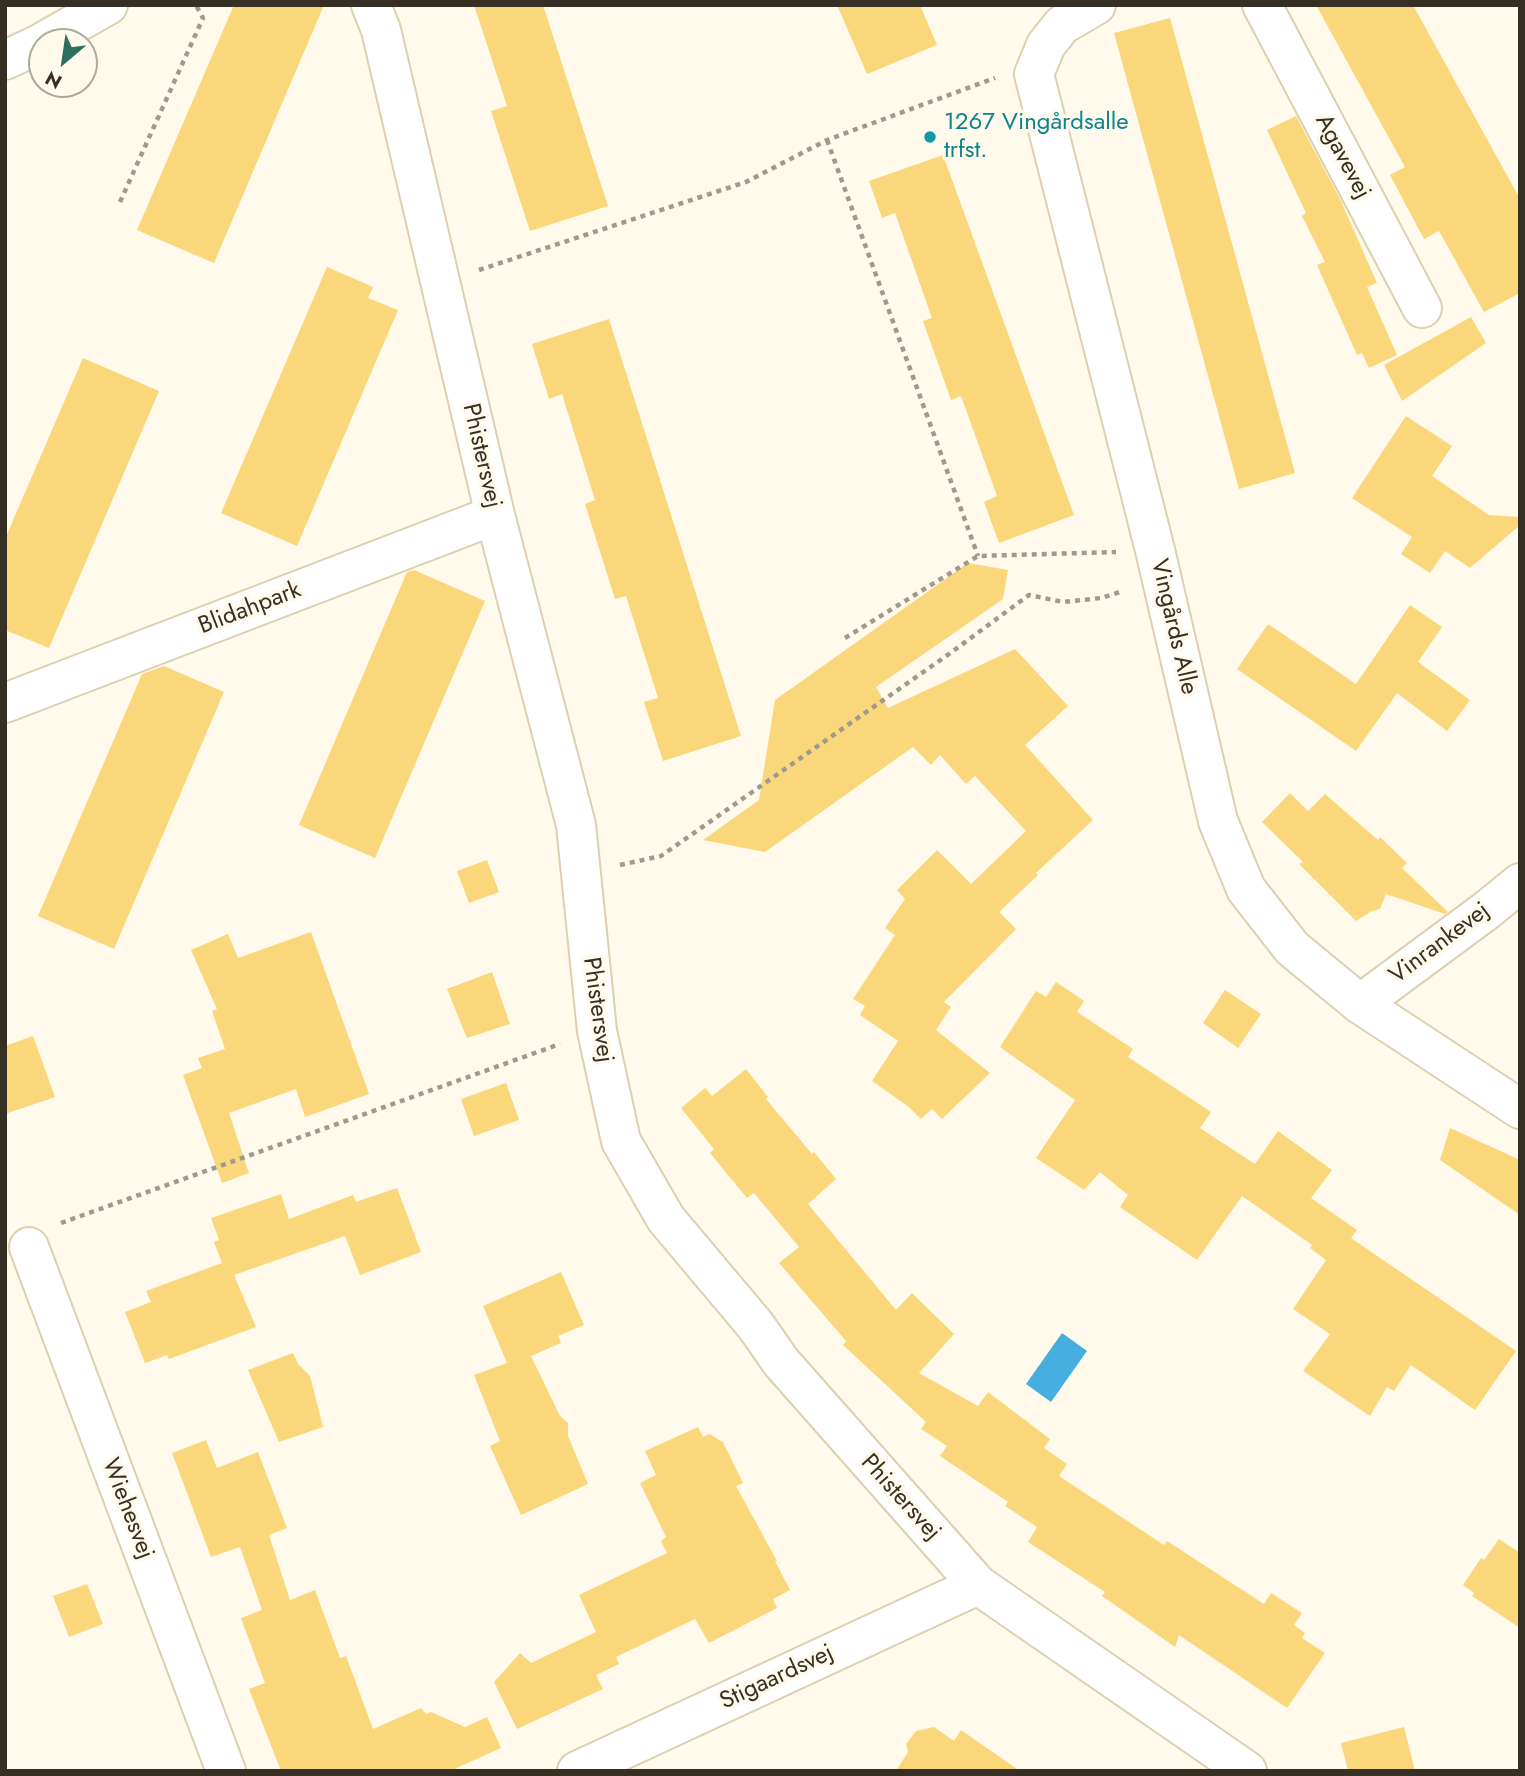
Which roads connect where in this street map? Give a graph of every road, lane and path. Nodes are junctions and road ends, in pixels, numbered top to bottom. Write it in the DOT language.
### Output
graph roads {
  1 [pos="108,5"];
  2 [pos="196,5"];
  3 [pos="371,5"];
  4 [pos="1096,5"];
  5 [pos="1262,5"];
  6 [pos="68,28"];
  7 [pos="28,49"];
  8 [pos="5,60"];
  9 [pos="1034,74"];
  10 [pos="827,140"];
  11 [pos="120,201"];
  12 [pos="440,282"];
  13 [pos="1422,308"];
  14 [pos="495,515"];
  15 [pos="978,556"];
  16 [pos="1158,565"];
  17 [pos="845,638"];
  18 [pos="5,703"];
  19 [pos="582,873"];
  20 [pos="1520,883"];
  21 [pos="1360,1004"];
  22 [pos="597,1031"];
  23 [pos="1520,1109"];
  24 [pos="29,1247"];
  25 [pos="978,1585"];
  26 [pos="226,1771"];
  27 [pos="577,1771"];
  28 [pos="1247,1771"];
  1 -- 6 [label="street"];
  2 -- 11 [label="path"];
  3 -- 12 [label="street, Phistersvej"];
  4 -- 9 [label="street"];
  5 -- 13 [label="street, Agavevej"];
  7 -- 8 [label="street"];
  9 -- 10 [label="path"];
  9 -- 16 [label="street, Vingårds Alle"];
  10 -- 12 [label="path"];
  10 -- 15 [label="path"];
  12 -- 14 [label="street, Phistersvej"];
  14 -- 18 [label="street, Blidahpark"];
  14 -- 19 [label="street, Phistersvej"];
  15 -- 16 [label="path"];
  15 -- 17 [label="path"];
  16 -- 19 [label="path"];
  16 -- 21 [label="street, Vingårds Alle"];
  19 -- 22 [label="street, Phistersvej"];
  20 -- 21 [label="street, Vinrankevej"];
  21 -- 23 [label="street, Vingårds Alle"];
  22 -- 24 [label="path"];
  22 -- 25 [label="street, Phistersvej"];
  24 -- 26 [label="street, Wiehesvej"];
  25 -- 27 [label="street, Stigaardsvej"];
  25 -- 28 [label="street, Phistersvej"];
}
